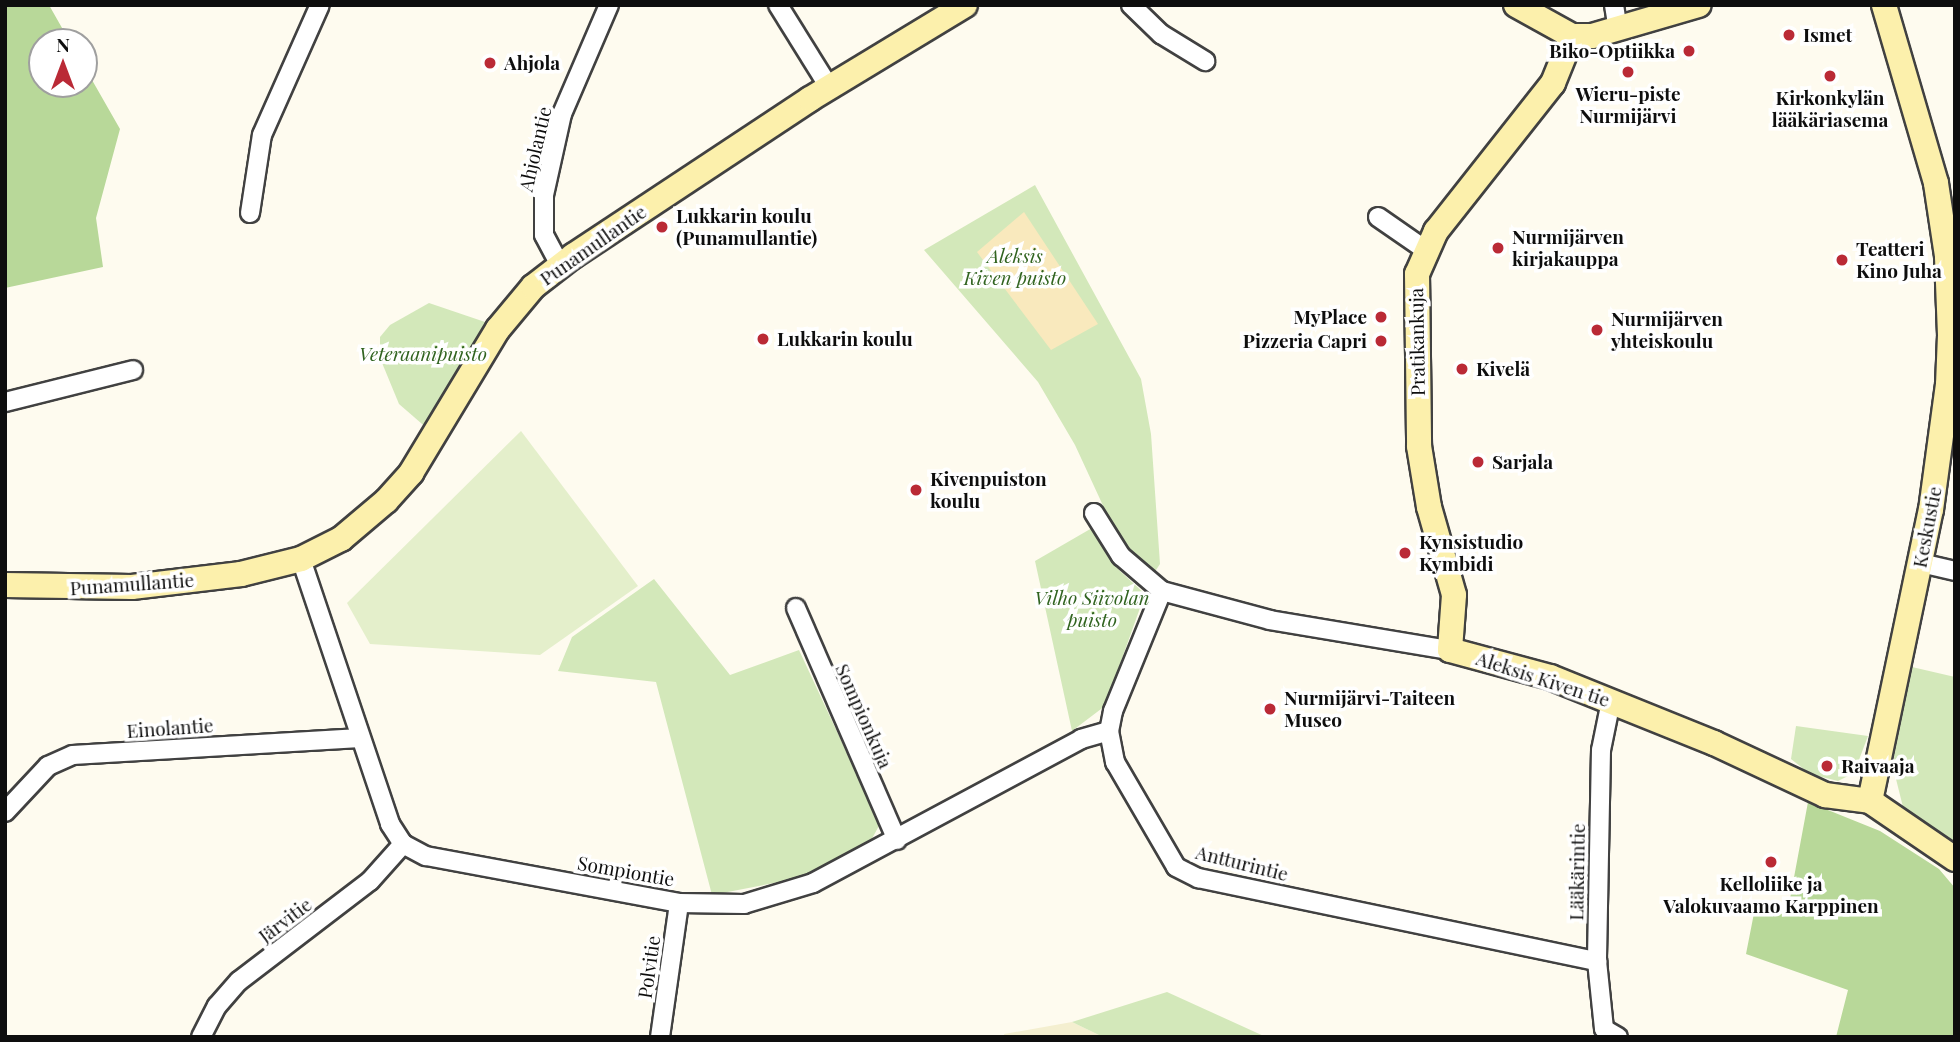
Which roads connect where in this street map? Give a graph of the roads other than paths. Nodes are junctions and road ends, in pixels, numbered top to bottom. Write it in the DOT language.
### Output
graph roads {
  1 [pos="320,5"];
  2 [pos="609,5"];
  3 [pos="778,5"];
  4 [pos="965,5"];
  5 [pos="1131,5"];
  6 [pos="1516,5"];
  7 [pos="1699,5"];
  8 [pos="1884,5"];
  9 [pos="1616,17"];
  10 [pos="1572,36"];
  11 [pos="1205,61"];
  12 [pos="829,87"];
  13 [pos="250,213"];
  14 [pos="1378,217"];
  15 [pos="1424,249"];
  16 [pos="560,265"];
  17 [pos="133,370"];
  18 [pos="5,402"];
  19 [pos="1094,513"];
  20 [pos="301,559"];
  21 [pos="1921,563"];
  22 [pos="1955,571"];
  23 [pos="5,585"];
  24 [pos="1162,591"];
  25 [pos="796,607"];
  26 [pos="1450,650"];
  27 [pos="1611,701"];
  28 [pos="1109,731"];
  29 [pos="359,738"];
  30 [pos="1870,801"];
  31 [pos="5,812"];
  32 [pos="897,840"];
  33 [pos="403,844"];
  34 [pos="1955,859"];
  35 [pos="679,903"];
  36 [pos="1597,961"];
  37 [pos="201,1037"];
  38 [pos="660,1037"];
  39 [pos="1618,1037"];
  1 -- 13 [label="street"];
  2 -- 16 [label="street, Ahjolantie"];
  3 -- 12 [label="street"];
  4 -- 12 [label="street, Punamullantie"];
  5 -- 11 [label="street"];
  6 -- 10 [label="street"];
  7 -- 9 [label="street"];
  8 -- 21 [label="street, Keskustie"];
  9 -- 10 [label="street"];
  10 -- 15 [label="street, Pratikankuja"];
  12 -- 16 [label="street, Punamullantie"];
  14 -- 15 [label="street"];
  15 -- 26 [label="street, Pratikankuja"];
  16 -- 20 [label="street, Punamullantie"];
  17 -- 18 [label="street"];
  19 -- 24 [label="street, Aleksis Kiven tie"];
  20 -- 23 [label="street, Punamullantie"];
  20 -- 29 [label="street"];
  21 -- 22 [label="street"];
  21 -- 30 [label="street, Keskustie"];
  24 -- 26 [label="street, Aleksis Kiven tie"];
  24 -- 28 [label="street, Antturintie"];
  25 -- 32 [label="street, Sompionkuja"];
  26 -- 27 [label="street, Aleksis Kiven tie"];
  27 -- 30 [label="street, Aleksis Kiven tie"];
  27 -- 36 [label="street, Lääkärintie"];
  28 -- 32 [label="street, Sompiontie"];
  28 -- 36 [label="street, Antturintie"];
  29 -- 31 [label="street, Einolantie"];
  29 -- 33 [label="street"];
  30 -- 34 [label="street, Aleksis Kiven tie"];
  32 -- 35 [label="street, Sompiontie"];
  33 -- 35 [label="street, Sompiontie"];
  33 -- 37 [label="street, Järvitie"];
  35 -- 38 [label="street, Polvitie"];
  36 -- 39 [label="street, Lääkärintie"];
}
